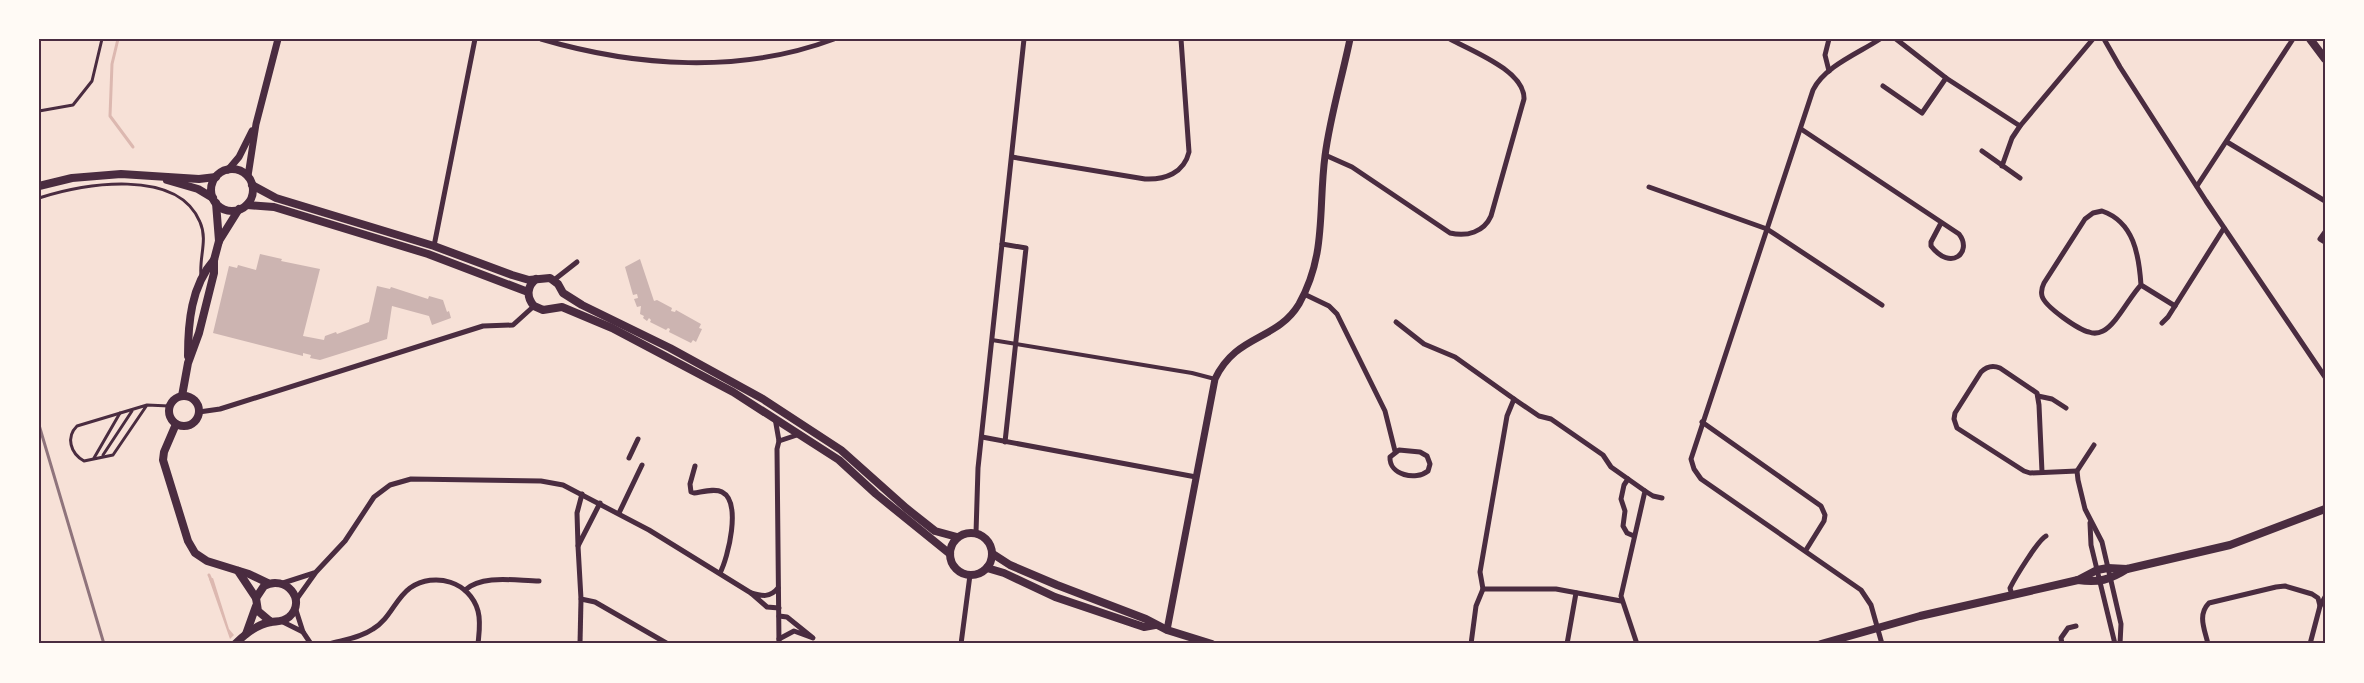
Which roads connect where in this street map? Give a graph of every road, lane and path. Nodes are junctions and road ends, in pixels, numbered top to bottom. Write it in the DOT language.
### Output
graph roads {
  1 [pos="102,39"];
  2 [pos="278,39"];
  3 [pos="475,39"];
  4 [pos="541,39"];
  5 [pos="834,39"];
  6 [pos="1024,39"];
  7 [pos="1181,39"];
  8 [pos="1350,39"];
  9 [pos="1450,39"];
  10 [pos="1829,39"];
  11 [pos="1880,39"];
  12 [pos="1896,39"];
  13 [pos="2093,39"];
  14 [pos="2104,39"];
  15 [pos="2293,39"];
  16 [pos="2310,39"];
  17 [pos="2325,59"];
  18 [pos="1829,71"];
  19 [pos="1946,78"];
  20 [pos="1883,86"];
  21 [pos="39,111"];
  22 [pos="256,124"];
  23 [pos="2019,126"];
  24 [pos="1801,129"];
  25 [pos="2227,142"];
  26 [pos="1982,151"];
  27 [pos="1325,155"];
  28 [pos="1012,157"];
  29 [pos="2002,166"];
  30 [pos="228,170"];
  31 [pos="157,177"];
  32 [pos="216,177"];
  33 [pos="248,177"];
  34 [pos="2020,178"];
  35 [pos="252,185"];
  36 [pos="39,186"];
  37 [pos="1649,186"];
  38 [pos="2197,186"];
  39 [pos="39,198"];
  40 [pos="215,201"];
  41 [pos="2325,201"];
  42 [pos="243,207"];
  43 [pos="1941,223"];
  44 [pos="2224,228"];
  45 [pos="1767,229"];
  46 [pos="2325,232"];
  47 [pos="219,241"];
  48 [pos="2325,242"];
  49 [pos="1002,244"];
  50 [pos="434,246"];
  51 [pos="214,260"];
  52 [pos="577,262"];
  53 [pos="201,278"];
  54 [pos="537,279"];
  55 [pos="554,280"];
  56 [pos="2141,285"];
  57 [pos="560,288"];
  58 [pos="528,292"];
  59 [pos="1304,294"];
  60 [pos="1882,305"];
  61 [pos="534,306"];
  62 [pos="2175,306"];
  63 [pos="552,308"];
  64 [pos="1396,322"];
  65 [pos="2162,323"];
  66 [pos="992,340"];
  67 [pos="1016,344"];
  68 [pos="188,363"];
  69 [pos="2325,377"];
  70 [pos="1215,379"];
  71 [pos="182,396"];
  72 [pos="2038,396"];
  73 [pos="1514,399"];
  74 [pos="147,405"];
  75 [pos="169,406"];
  76 [pos="2066,408"];
  77 [pos="133,409"];
  78 [pos="199,412"];
  79 [pos="120,413"];
  80 [pos="774,417"];
  81 [pos="1702,422"];
  82 [pos="176,424"];
  83 [pos="800,434"];
  84 [pos="982,437"];
  85 [pos="638,439"];
  86 [pos="779,441"];
  87 [pos="1005,442"];
  88 [pos="2094,445"];
  89 [pos="1395,451"];
  90 [pos="102,457"];
  91 [pos="94,458"];
  92 [pos="629,458"];
  93 [pos="642,465"];
  94 [pos="695,466"];
  95 [pos="2077,471"];
  96 [pos="2042,472"];
  97 [pos="1196,477"];
  98 [pos="1628,479"];
  99 [pos="1645,491"];
  100 [pos="582,494"];
  101 [pos="1662,498"];
  102 [pos="600,503"];
  103 [pos="2325,509"];
  104 [pos="619,513"];
  105 [pos="2090,524"];
  106 [pos="976,533"];
  107 [pos="1634,536"];
  108 [pos="2046,536"];
  109 [pos="957,537"];
  110 [pos="578,546"];
  111 [pos="1806,550"];
  112 [pos="950,554"];
  113 [pos="993,554"];
  114 [pos="987,568"];
  115 [pos="2108,568"];
  116 [pos="238,570"];
  117 [pos="2097,570"];
  118 [pos="2127,570"];
  119 [pos="316,572"];
  120 [pos="720,573"];
  121 [pos="970,575"];
  122 [pos="2111,579"];
  123 [pos="2078,580"];
  124 [pos="539,581"];
  125 [pos="2100,582"];
  126 [pos="283,583"];
  127 [pos="268,584"];
  128 [pos="778,587"];
  129 [pos="1483,589"];
  130 [pos="465,590"];
  131 [pos="2011,591"];
  132 [pos="1576,593"];
  133 [pos="751,594"];
  134 [pos="2325,597"];
  135 [pos="581,599"];
  136 [pos="1621,601"];
  137 [pos="256,602"];
  138 [pos="296,604"];
  139 [pos="2320,606"];
  140 [pos="779,608"];
  141 [pos="779,616"];
  142 [pos="281,621"];
  143 [pos="271,622"];
  144 [pos="1155,625"];
  145 [pos="2076,626"];
  146 [pos="1878,628"];
  147 [pos="1167,630"];
  148 [pos="303,632"];
  149 [pos="813,638"];
  150 [pos="241,639"];
  151 [pos="779,642"];
  152 [pos="311,644"];
  153 [pos="329,644"];
  154 [pos="478,644"];
  155 [pos="580,644"];
  156 [pos="668,644"];
  157 [pos="820,644"];
  158 [pos="961,644"];
  159 [pos="1212,644"];
  160 [pos="1471,644"];
  161 [pos="1567,644"];
  162 [pos="1637,644"];
  163 [pos="1821,644"];
  164 [pos="1882,644"];
  165 [pos="2062,644"];
  166 [pos="2115,644"];
  167 [pos="2120,644"];
  168 [pos="2208,644"];
  169 [pos="2310,644"];
  1 -- 21 [label="lane"];
  2 -- 22 [label="street"];
  3 -- 50 [label="street"];
  4 -- 5 [label="street"];
  6 -- 28 [label="street"];
  7 -- 28 [label="street"];
  8 -- 27 [label="street"];
  9 -- 27 [label="street"];
  10 -- 18 [label="street"];
  11 -- 18 [label="street"];
  12 -- 19 [label="street"];
  13 -- 23 [label="street"];
  14 -- 38 [label="street"];
  15 -- 25 [label="street"];
  16 -- 17 [label="main road"];
  18 -- 24 [label="street"];
  19 -- 20 [label="street"];
  19 -- 23 [label="street"];
  22 -- 30 [label="street"];
  22 -- 33 [label="street"];
  23 -- 29 [label="street"];
  24 -- 43 [label="street"];
  24 -- 45 [label="street"];
  25 -- 38 [label="street"];
  25 -- 41 [label="street"];
  26 -- 29 [label="street"];
  27 -- 59 [label="street"];
  28 -- 49 [label="street"];
  29 -- 34 [label="street"];
  30 -- 32 [label="main road"];
  30 -- 33 [label="main road"];
  31 -- 32 [label="main road"];
  31 -- 36 [label="main road"];
  31 -- 40 [label="main road"];
  32 -- 40 [label="main road"];
  33 -- 35 [label="main road"];
  35 -- 42 [label="main road"];
  35 -- 50 [label="main road"];
  37 -- 45 [label="street"];
  38 -- 44 [label="street"];
  39 -- 53 [label="lane"];
  40 -- 42 [label="main road"];
  40 -- 47 [label="main road"];
  42 -- 47 [label="main road"];
  42 -- 58 [label="main road"];
  43 -- 43 [label="street"];
  44 -- 62 [label="street"];
  44 -- 69 [label="street"];
  45 -- 60 [label="street"];
  45 -- 81 [label="street"];
  46 -- 48 [label="street"];
  47 -- 51 [label="main road"];
  49 -- 66 [label="street"];
  49 -- 67 [label="street"];
  50 -- 54 [label="main road"];
  51 -- 53 [label="main road"];
  51 -- 68 [label="main road"];
  52 -- 55 [label="street"];
  53 -- 68 [label="main road"];
  54 -- 55 [label="main road"];
  54 -- 58 [label="main road"];
  55 -- 57 [label="main road"];
  56 -- 56 [label="street"];
  56 -- 62 [label="street"];
  57 -- 63 [label="main road"];
  57 -- 109 [label="main road"];
  58 -- 61 [label="main road"];
  59 -- 70 [label="street"];
  59 -- 89 [label="street"];
  61 -- 63 [label="main road"];
  61 -- 78 [label="street"];
  62 -- 65 [label="street"];
  63 -- 80 [label="main road"];
  64 -- 73 [label="street"];
  66 -- 67 [label="street"];
  66 -- 84 [label="street"];
  67 -- 70 [label="street"];
  67 -- 87 [label="street"];
  68 -- 71 [label="main road"];
  70 -- 97 [label="street"];
  71 -- 75 [label="main road"];
  71 -- 78 [label="main road"];
  72 -- 76 [label="street"];
  72 -- 96 [label="street"];
  72 -- 96 [label="street"];
  73 -- 98 [label="street"];
  73 -- 129 [label="street"];
  74 -- 75 [label="lane"];
  74 -- 77 [label="lane"];
  74 -- 90 [label="lane"];
  75 -- 82 [label="main road"];
  77 -- 79 [label="lane"];
  77 -- 90 [label="lane"];
  78 -- 82 [label="main road"];
  79 -- 91 [label="lane"];
  79 -- 91 [label="lane"];
  80 -- 83 [label="main road"];
  80 -- 86 [label="street"];
  81 -- 111 [label="street"];
  81 -- 111 [label="street"];
  82 -- 116 [label="main road"];
  83 -- 86 [label="street"];
  83 -- 112 [label="main road"];
  84 -- 87 [label="street"];
  84 -- 106 [label="street"];
  85 -- 92 [label="street"];
  86 -- 128 [label="street"];
  87 -- 97 [label="street"];
  88 -- 95 [label="street"];
  89 -- 89 [label="street"];
  90 -- 91 [label="lane"];
  93 -- 104 [label="street"];
  94 -- 120 [label="street"];
  95 -- 96 [label="street"];
  95 -- 105 [label="street"];
  97 -- 147 [label="street"];
  98 -- 99 [label="street"];
  98 -- 107 [label="street"];
  99 -- 101 [label="street"];
  99 -- 107 [label="street"];
  100 -- 102 [label="street"];
  100 -- 110 [label="street"];
  100 -- 119 [label="street"];
  102 -- 104 [label="street"];
  102 -- 110 [label="street"];
  103 -- 118 [label="main road"];
  104 -- 120 [label="street"];
  105 -- 115 [label="street"];
  105 -- 117 [label="street"];
  106 -- 109 [label="main road"];
  106 -- 113 [label="main road"];
  107 -- 136 [label="street"];
  108 -- 131 [label="street"];
  109 -- 112 [label="main road"];
  110 -- 135 [label="street"];
  111 -- 146 [label="street"];
  112 -- 121 [label="main road"];
  113 -- 114 [label="main road"];
  113 -- 144 [label="main road"];
  114 -- 121 [label="main road"];
  114 -- 144 [label="main road"];
  115 -- 117 [label="main road"];
  115 -- 118 [label="main road"];
  115 -- 122 [label="street"];
  116 -- 127 [label="main road"];
  116 -- 137 [label="main road"];
  117 -- 123 [label="main road"];
  117 -- 125 [label="street"];
  118 -- 122 [label="main road"];
  119 -- 126 [label="street"];
  119 -- 138 [label="street"];
  120 -- 133 [label="street"];
  121 -- 158 [label="street"];
  122 -- 125 [label="main road"];
  122 -- 167 [label="street"];
  123 -- 125 [label="main road"];
  123 -- 131 [label="main road"];
  124 -- 130 [label="street"];
  125 -- 166 [label="street"];
  126 -- 127 [label="main road"];
  126 -- 138 [label="main road"];
  127 -- 137 [label="main road"];
  128 -- 133 [label="street"];
  128 -- 140 [label="street"];
  129 -- 132 [label="street"];
  129 -- 160 [label="street"];
  130 -- 153 [label="street"];
  130 -- 154 [label="street"];
  131 -- 146 [label="main road"];
  132 -- 136 [label="street"];
  132 -- 161 [label="street"];
  133 -- 140 [label="street"];
  134 -- 139 [label="street"];
  135 -- 155 [label="street"];
  135 -- 156 [label="street"];
  136 -- 162 [label="street"];
  137 -- 143 [label="main road"];
  137 -- 150 [label="main road"];
  138 -- 142 [label="main road"];
  138 -- 148 [label="street"];
  139 -- 168 [label="street"];
  139 -- 169 [label="street"];
  140 -- 141 [label="street"];
  141 -- 149 [label="street"];
  141 -- 151 [label="street"];
  142 -- 143 [label="main road"];
  142 -- 148 [label="street"];
  143 -- 150 [label="main road"];
  144 -- 147 [label="main road"];
  145 -- 165 [label="street"];
  146 -- 163 [label="main road"];
  146 -- 164 [label="street"];
  147 -- 159 [label="main road"];
  148 -- 152 [label="street"];
  149 -- 151 [label="street"];
  149 -- 157 [label="street"];
}
